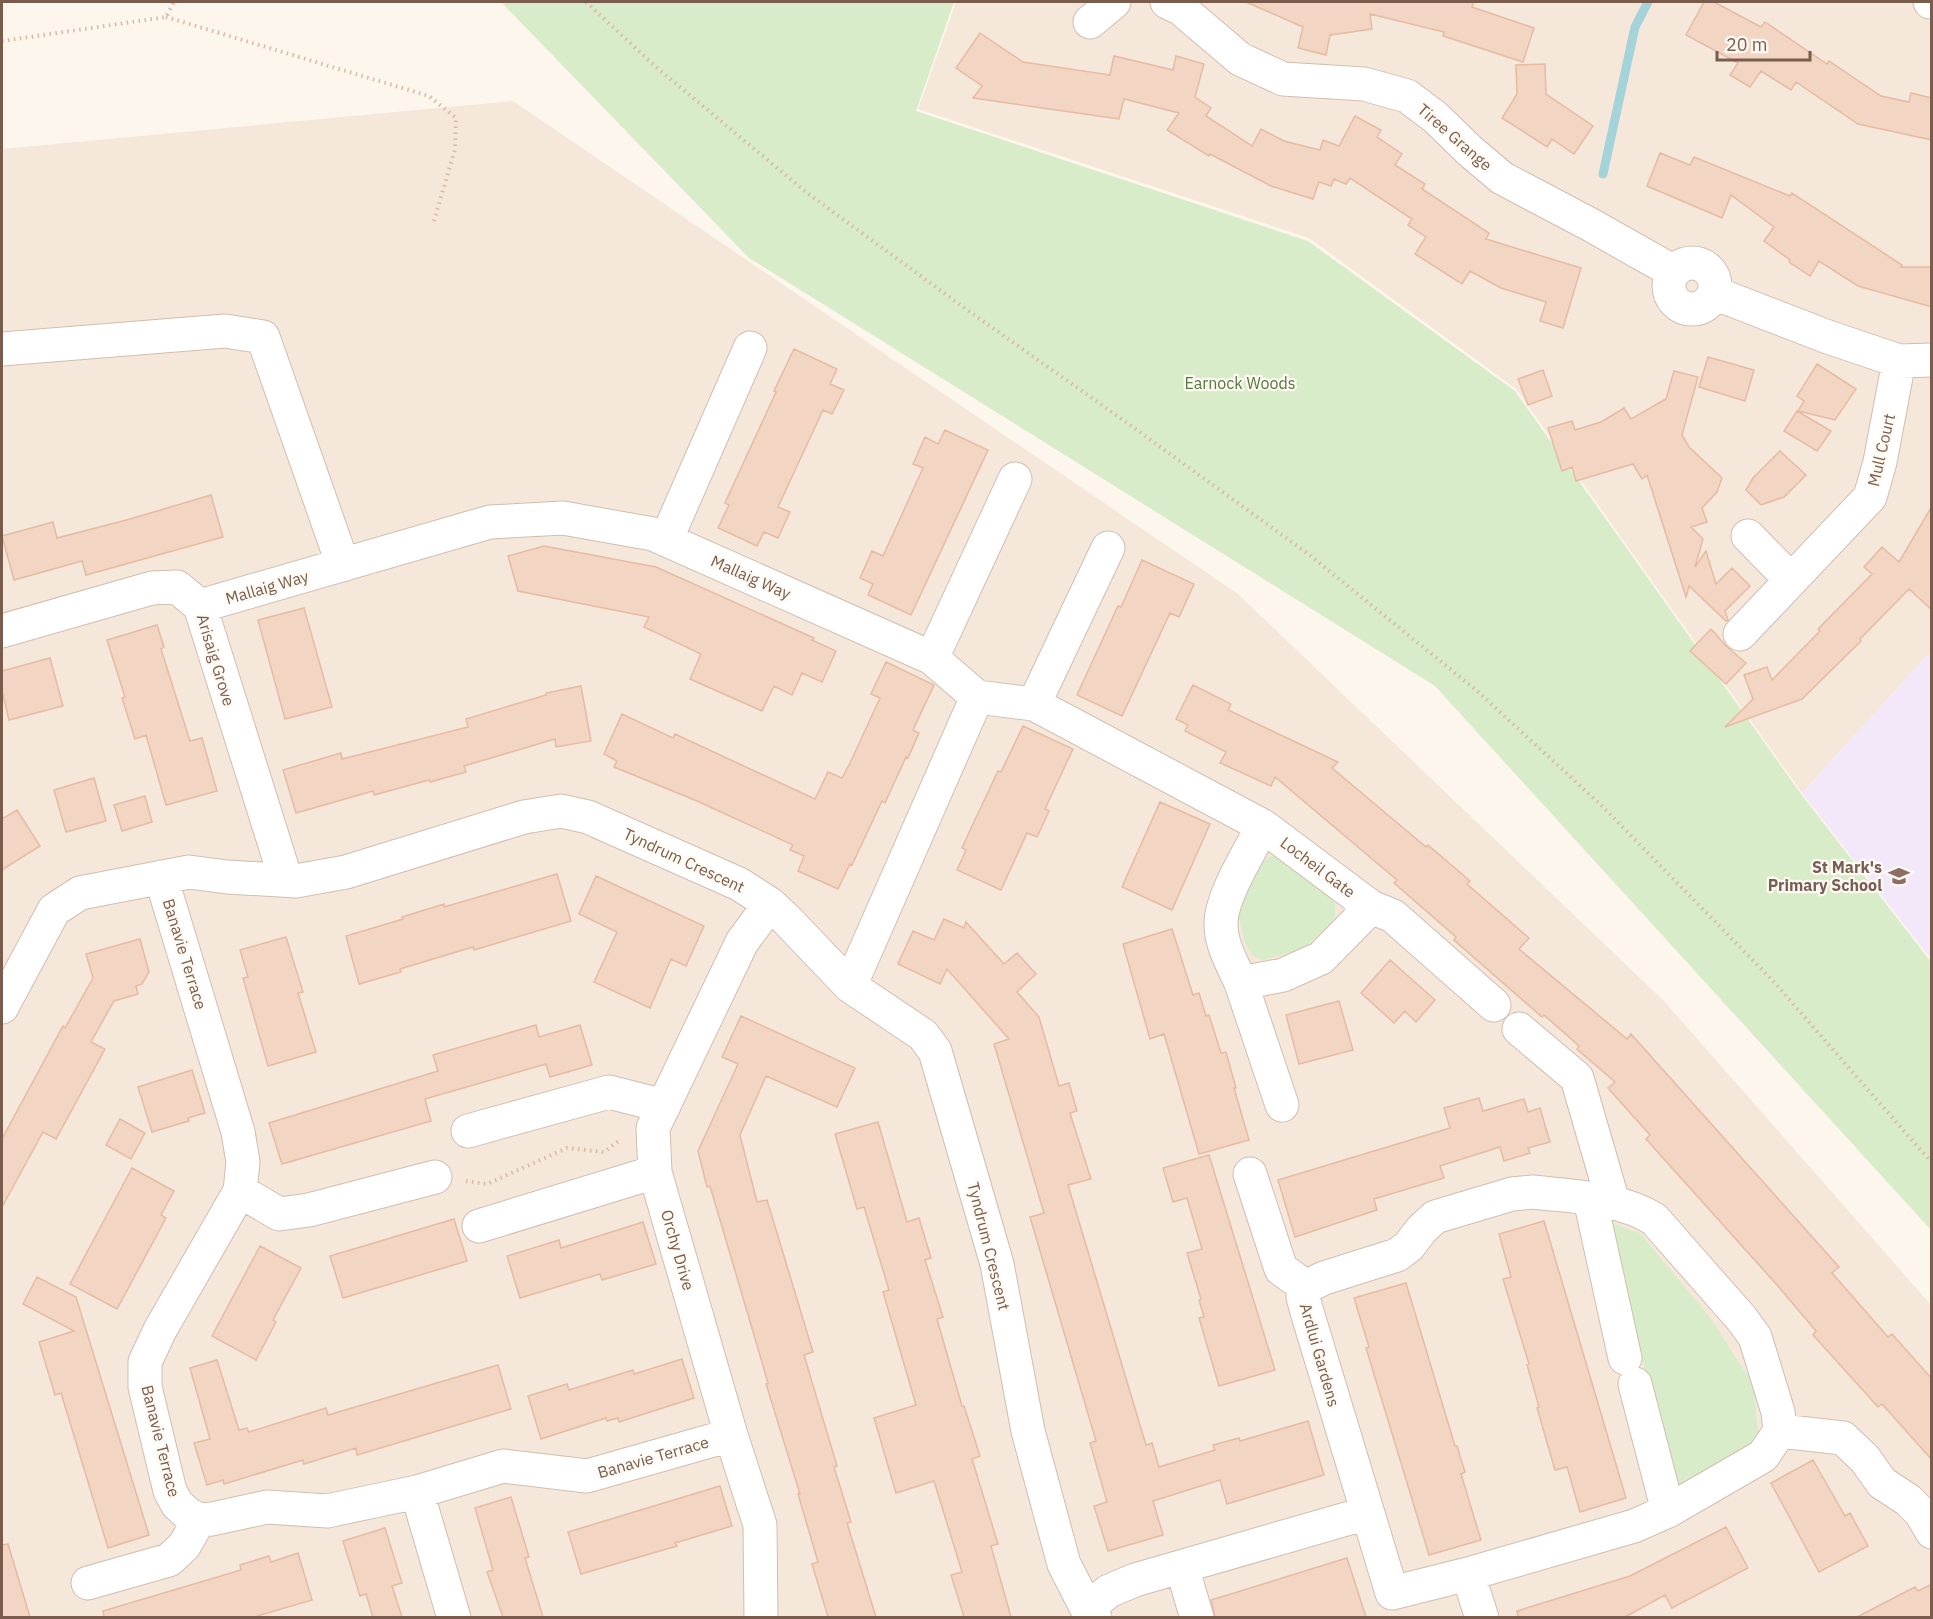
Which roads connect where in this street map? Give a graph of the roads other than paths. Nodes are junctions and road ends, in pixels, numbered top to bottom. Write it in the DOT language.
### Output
graph roads {
  1 [pos="1167,2"];
  2 [pos="750,348"];
  3 [pos="2,349"];
  4 [pos="1932,360"];
  5 [pos="1899,361"];
  6 [pos="1015,479"];
  7 [pos="1748,536"];
  8 [pos="666,540"];
  9 [pos="1108,548"];
  10 [pos="343,565"];
  11 [pos="1791,580"];
  12 [pos="200,606"];
  13 [pos="2,631"];
  14 [pos="1740,634"];
  15 [pos="932,658"];
  16 [pos="977,697"];
  17 [pos="1034,704"];
  18 [pos="1263,826"];
  19 [pos="161,877"];
  20 [pos="286,880"];
  21 [pos="770,904"];
  22 [pos="1371,907"];
  23 [pos="1241,983"];
  24 [pos="850,986"];
  25 [pos="1494,1005"];
  26 [pos="2,1006"];
  27 [pos="1519,1029"];
  28 [pos="1282,1105"];
  29 [pos="658,1117"];
  30 [pos="468,1131"];
  31 [pos="655,1172"];
  32 [pos="1250,1174"];
  33 [pos="435,1177"];
  34 [pos="240,1191"];
  35 [pos="1602,1200"];
  36 [pos="480,1226"];
  37 [pos="1306,1287"];
  38 [pos="1780,1431"];
  39 [pos="731,1435"];
  40 [pos="417,1492"];
  41 [pos="1668,1511"];
  42 [pos="1367,1513"];
  43 [pos="199,1520"];
  44 [pos="1932,1532"];
  45 [pos="1182,1567"];
  46 [pos="1468,1574"];
  47 [pos="88,1583"];
  48 [pos="1091,1613"];
  49 [pos="454,1617"];
  50 [pos="761,1617"];
  51 [pos="1197,1617"];
  52 [pos="1482,1617"];
  1 -- 5 [label="street, Tiree Grange"];
  2 -- 8 [label="street"];
  3 -- 10 [label="street"];
  4 -- 5 [label="street, Tiree Grange"];
  5 -- 11 [label="street, Mull Court"];
  6 -- 15 [label="street"];
  7 -- 11 [label="street"];
  8 -- 10 [label="street, Mallaig Way"];
  8 -- 15 [label="street, Mallaig Way"];
  9 -- 17 [label="street"];
  10 -- 12 [label="street, Mallaig Way"];
  11 -- 14 [label="street, Mull Court"];
  12 -- 13 [label="street, Arisaig Grove"];
  12 -- 20 [label="street, Arisaig Grove"];
  15 -- 16 [label="street, Mallaig Way"];
  16 -- 17 [label="street, Locheil Gate"];
  16 -- 24 [label="street"];
  17 -- 18 [label="street, Locheil Gate"];
  18 -- 22 [label="street, Locheil Gate"];
  18 -- 23 [label="street, Locheil Gate"];
  19 -- 20 [label="street, Tyndrum Crescent"];
  19 -- 26 [label="street, Tyndrum Crescent"];
  19 -- 34 [label="street, Banavie Terrace"];
  20 -- 21 [label="street, Tyndrum Crescent"];
  21 -- 24 [label="street, Tyndrum Crescent"];
  21 -- 29 [label="street, Orchy Drive"];
  22 -- 23 [label="street, Locheil Gate"];
  22 -- 25 [label="street"];
  23 -- 28 [label="street"];
  24 -- 48 [label="street, Tyndrum Crescent"];
  27 -- 35 [label="street"];
  29 -- 30 [label="street"];
  29 -- 31 [label="street, Orchy Drive"];
  31 -- 36 [label="street"];
  31 -- 39 [label="street, Orchy Drive"];
  32 -- 37 [label="street"];
  33 -- 34 [label="street"];
  34 -- 43 [label="street, Banavie Terrace"];
  35 -- 37 [label="street, Ardlui Gardens"];
  35 -- 38 [label="street, Ardlui Gardens"];
  35 -- 41 [label="street"];
  37 -- 42 [label="street, Ardlui Gardens"];
  38 -- 41 [label="street, Ardlui Gardens"];
  38 -- 44 [label="street"];
  39 -- 40 [label="street, Banavie Terrace"];
  39 -- 50 [label="street, Orchy Drive"];
  40 -- 43 [label="street, Banavie Terrace"];
  40 -- 49 [label="street"];
  41 -- 46 [label="street, Ardlui Gardens"];
  42 -- 45 [label="street"];
  42 -- 46 [label="street, Ardlui Gardens"];
  43 -- 47 [label="street"];
  45 -- 48 [label="street"];
  45 -- 51 [label="street"];
  46 -- 52 [label="street"];
}
